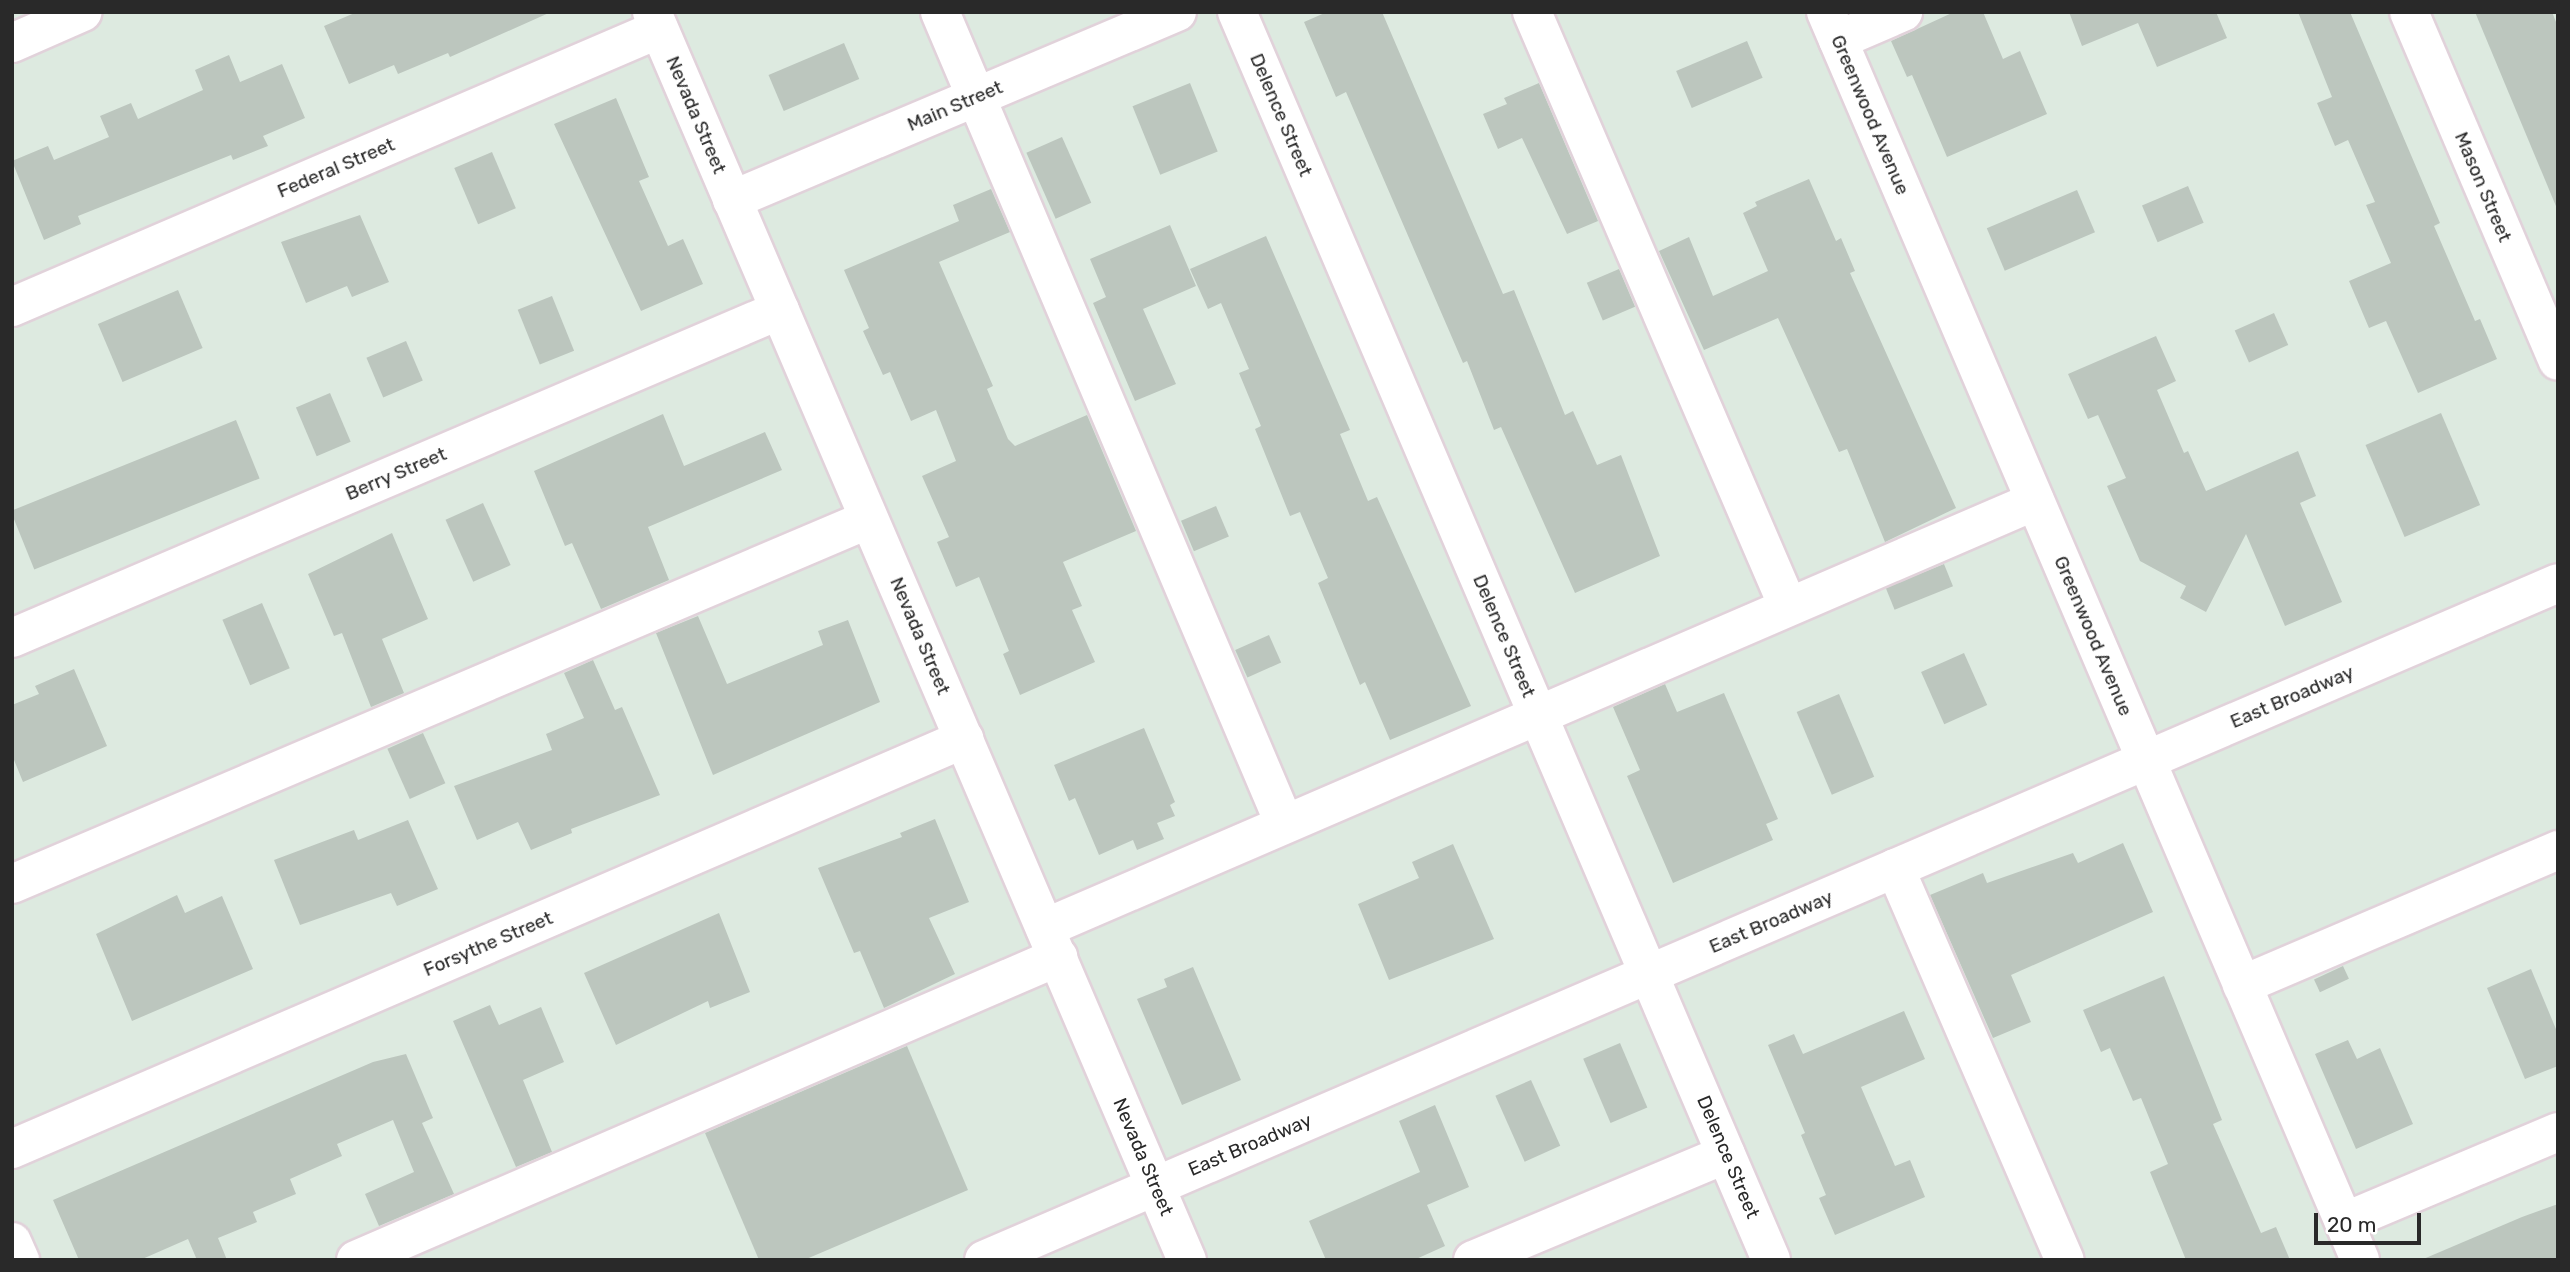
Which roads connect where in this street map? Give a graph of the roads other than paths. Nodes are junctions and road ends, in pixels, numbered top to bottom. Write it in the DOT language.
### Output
graph roads {
  1 [pos="83,12"];
  2 [pos="940,12"];
  3 [pos="1177,12"];
  4 [pos="1237,12"];
  5 [pos="1532,12"];
  6 [pos="1903,12"];
  7 [pos="2409,12"];
  8 [pos="655,21"];
  9 [pos="1832,26"];
  10 [pos="12,43"];
  11 [pos="975,98"];
  12 [pos="732,200"];
  13 [pos="12,307"];
  14 [pos="780,310"];
  15 [pos="2558,361"];
  16 [pos="2035,501"];
  17 [pos="869,519"];
  18 [pos="2558,583"];
  19 [pos="1788,606"];
  20 [pos="12,638"];
  21 [pos="1537,713"];
  22 [pos="964,739"];
  23 [pos="2146,760"];
  24 [pos="1284,823"];
  25 [pos="2558,850"];
  26 [pos="1895,868"];
  27 [pos="12,884"];
  28 [pos="1051,942"];
  29 [pos="1649,974"];
  30 [pos="2242,985"];
  31 [pos="2558,1132"];
  32 [pos="12,1149"];
  33 [pos="1726,1154"];
  34 [pos="1156,1186"];
  35 [pos="2344,1222"];
  36 [pos="12,1241"];
  37 [pos="1477,1259"];
  38 [pos="20,1260"];
  39 [pos="356,1260"];
  40 [pos="984,1260"];
  41 [pos="1187,1260"];
  42 [pos="1772,1260"];
  43 [pos="2065,1260"];
  44 [pos="2360,1260"];
  1 -- 10 [label="street"];
  2 -- 11 [label="street"];
  3 -- 11 [label="street, Main Street"];
  4 -- 21 [label="street, Delence Street"];
  5 -- 19 [label="street"];
  6 -- 9 [label="street"];
  7 -- 15 [label="street, Mason Street"];
  8 -- 12 [label="street, Nevada Street"];
  8 -- 13 [label="street, Federal Street"];
  9 -- 16 [label="street, Greenwood Avenue"];
  11 -- 12 [label="street, Main Street"];
  11 -- 24 [label="street"];
  12 -- 14 [label="street, Nevada Street"];
  14 -- 17 [label="street, Nevada Street"];
  14 -- 20 [label="street, Berry Street"];
  16 -- 19 [label="street"];
  16 -- 23 [label="street, Greenwood Avenue"];
  17 -- 22 [label="street, Nevada Street"];
  17 -- 27 [label="street"];
  18 -- 23 [label="street, East Broadway"];
  19 -- 21 [label="street"];
  21 -- 24 [label="street"];
  21 -- 29 [label="street, Delence Street"];
  22 -- 28 [label="street, Nevada Street"];
  22 -- 32 [label="street, Forsythe Street"];
  23 -- 26 [label="street, East Broadway"];
  23 -- 30 [label="street, Greenwood Avenue"];
  24 -- 28 [label="street"];
  25 -- 30 [label="street"];
  26 -- 29 [label="street, East Broadway"];
  26 -- 43 [label="street"];
  28 -- 34 [label="street, Nevada Street"];
  28 -- 39 [label="street"];
  29 -- 33 [label="street, Delence Street"];
  29 -- 34 [label="street, East Broadway"];
  30 -- 35 [label="street, Greenwood Avenue"];
  31 -- 35 [label="street"];
  33 -- 37 [label="street"];
  33 -- 42 [label="street, Delence Street"];
  34 -- 40 [label="street, East Broadway"];
  34 -- 41 [label="street, Nevada Street"];
  35 -- 44 [label="street, Greenwood Avenue"];
  36 -- 38 [label="street"];
}
